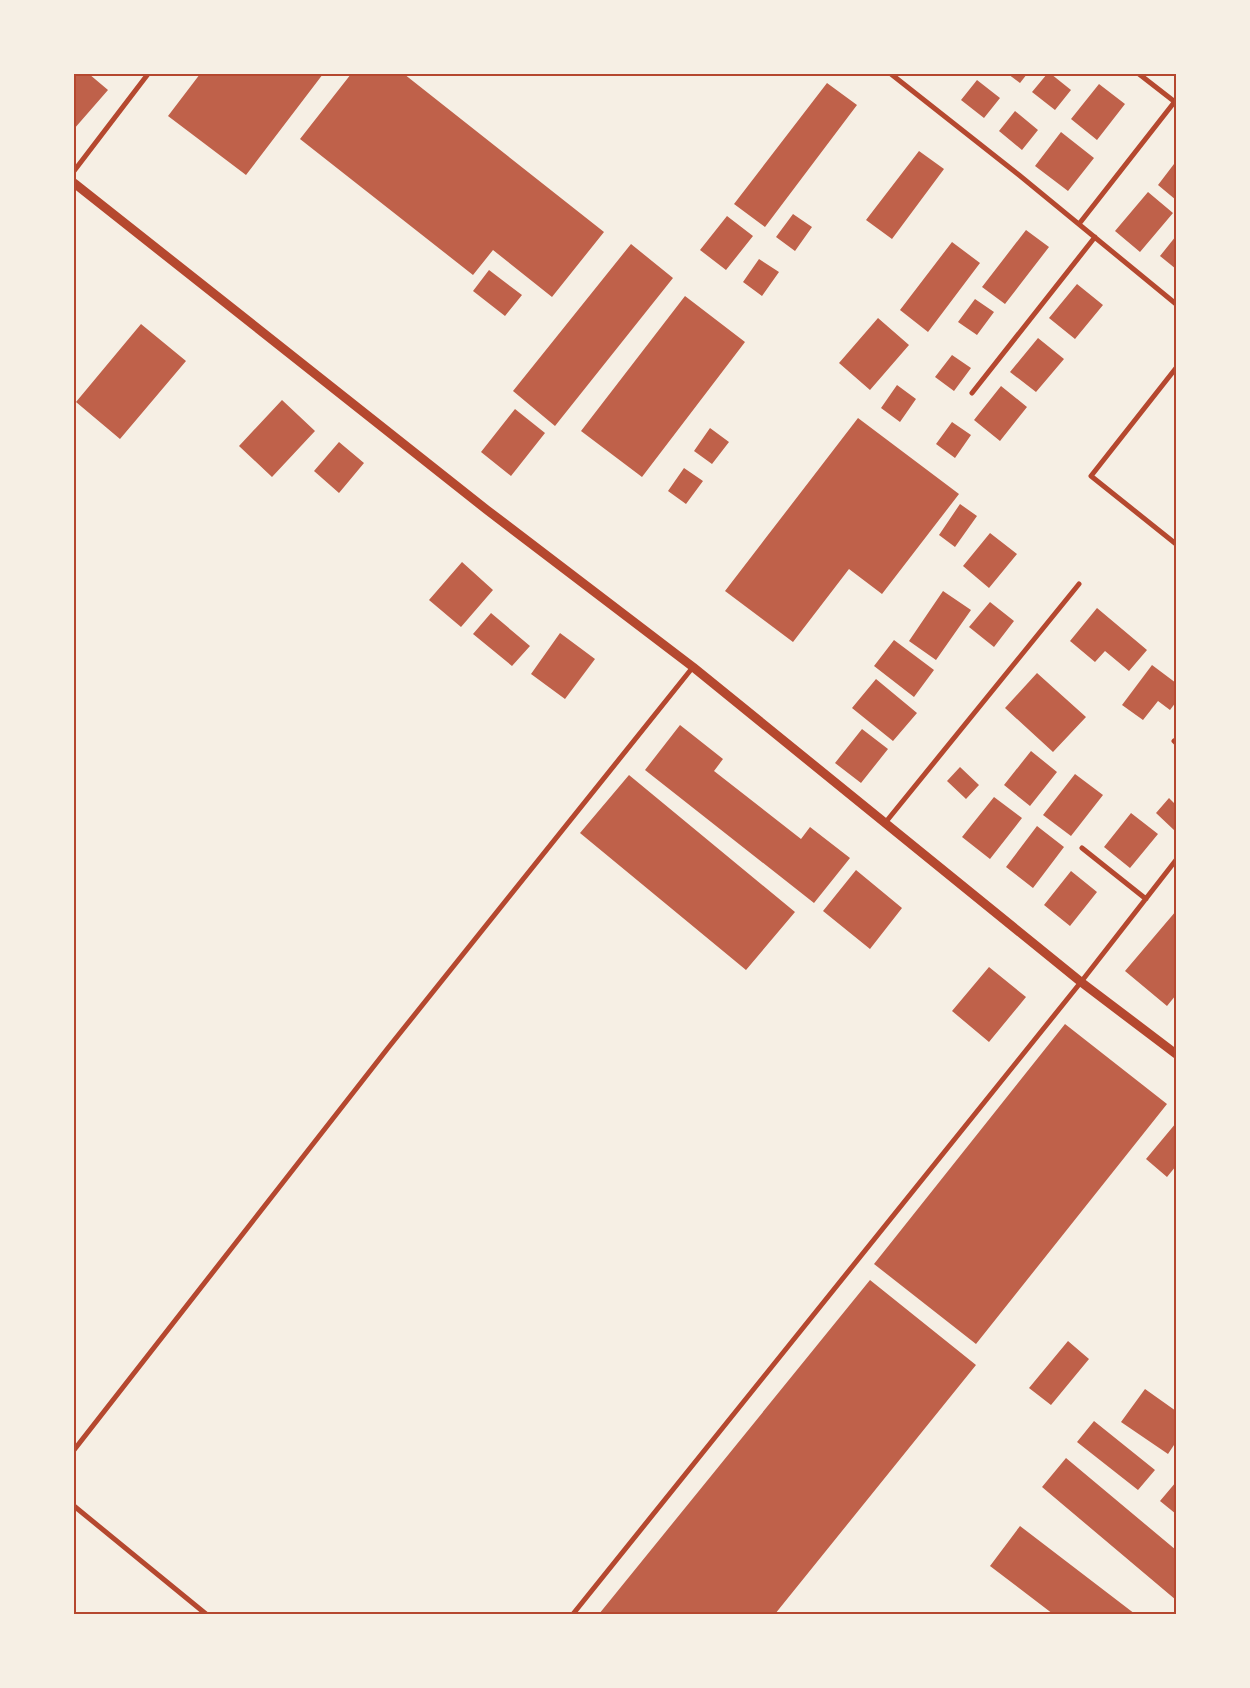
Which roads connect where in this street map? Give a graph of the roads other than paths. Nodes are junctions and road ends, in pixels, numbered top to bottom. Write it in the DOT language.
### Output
graph roads {
  1 [pos="148,74"];
  2 [pos="890,74"];
  3 [pos="1139,74"];
  4 [pos="1176,101"];
  5 [pos="74,171"];
  6 [pos="74,183"];
  7 [pos="1079,224"];
  8 [pos="1095,237"];
  9 [pos="1176,304"];
  10 [pos="1176,368"];
  11 [pos="972,393"];
  12 [pos="1176,544"];
  13 [pos="1078,584"];
  14 [pos="693,667"];
  15 [pos="885,823"];
  16 [pos="1082,848"];
  17 [pos="1176,860"];
  18 [pos="1146,899"];
  19 [pos="1081,982"];
  20 [pos="1176,1054"];
  21 [pos="74,1450"];
  22 [pos="74,1506"];
  23 [pos="206,1614"];
  24 [pos="573,1614"];
  1 -- 5 [label="street"];
  2 -- 7 [label="street"];
  3 -- 4 [label="street"];
  4 -- 7 [label="street"];
  6 -- 14 [label="street"];
  7 -- 8 [label="street"];
  8 -- 9 [label="street"];
  8 -- 11 [label="street"];
  10 -- 12 [label="street"];
  13 -- 15 [label="street"];
  14 -- 15 [label="street"];
  14 -- 21 [label="street"];
  15 -- 19 [label="street"];
  16 -- 18 [label="street"];
  17 -- 18 [label="street"];
  18 -- 19 [label="street"];
  19 -- 20 [label="street"];
  19 -- 24 [label="street"];
  22 -- 23 [label="street"];
}
